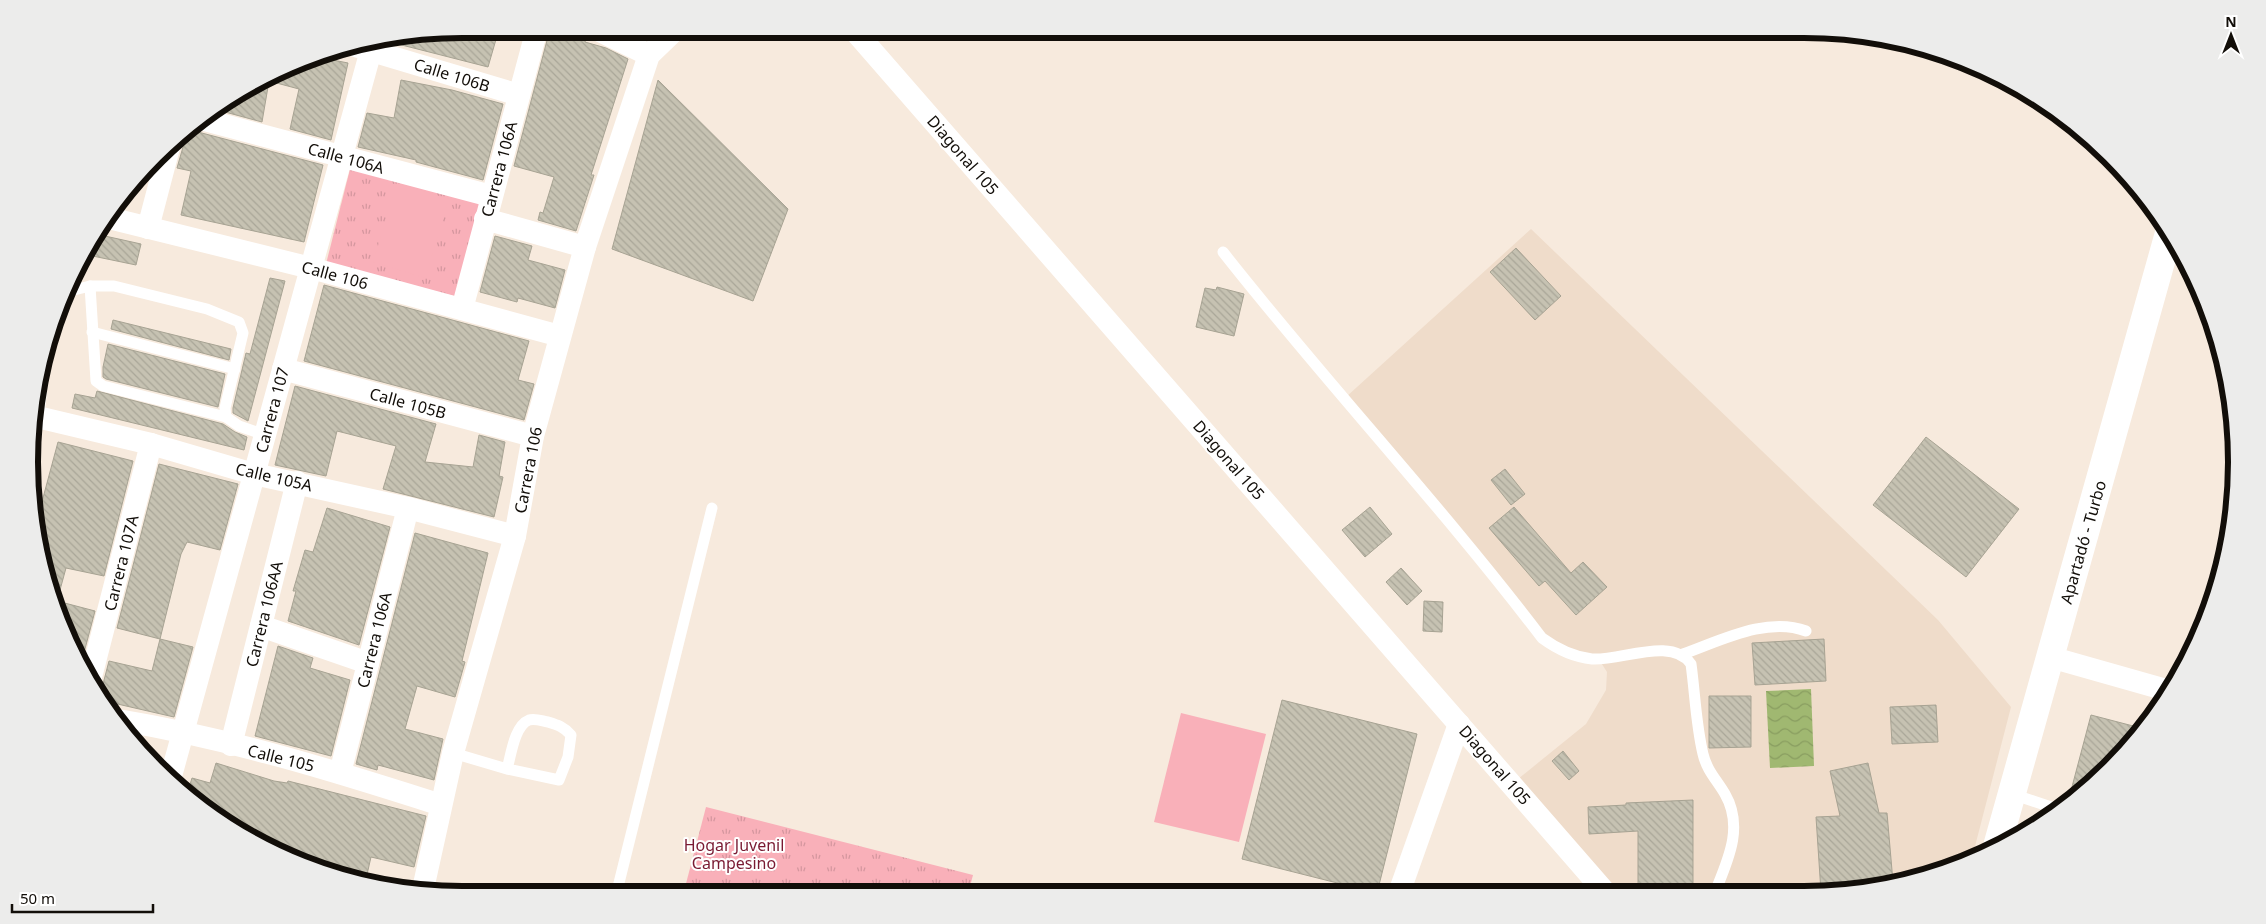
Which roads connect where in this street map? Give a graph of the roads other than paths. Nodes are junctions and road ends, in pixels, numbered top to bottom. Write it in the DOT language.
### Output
graph roads {
  1 [pos="535,38"];
  2 [pos="614,38"];
  3 [pos="667,38"];
  4 [pos="861,38"];
  5 [pos="370,48"];
  6 [pos="366,49"];
  7 [pos="649,55"];
  8 [pos="520,95"];
  9 [pos="209,121"];
  10 [pos="342,156"];
  11 [pos="166,158"];
  12 [pos="491,196"];
  13 [pos="114,219"];
  14 [pos="485,219"];
  15 [pos="148,228"];
  16 [pos="2167,241"];
  17 [pos="585,247"];
  18 [pos="1223,252"];
  19 [pos="311,268"];
  20 [pos="90,286"];
  21 [pos="74,290"];
  22 [pos="462,309"];
  23 [pos="92,332"];
  24 [pos="560,336"];
  25 [pos="235,369"];
  26 [pos="283,369"];
  27 [pos="226,417"];
  28 [pos="40,418"];
  29 [pos="265,435"];
  30 [pos="534,436"];
  31 [pos="151,444"];
  32 [pos="254,474"];
  33 [pos="297,482"];
  34 [pos="408,508"];
  35 [pos="712,508"];
  36 [pos="514,536"];
  37 [pos="261,626"];
  38 [pos="1806,631"];
  39 [pos="1683,654"];
  40 [pos="2050,658"];
  41 [pos="368,663"];
  42 [pos="93,671"];
  43 [pos="2163,689"];
  44 [pos="126,721"];
  45 [pos="1459,724"];
  46 [pos="183,731"];
  47 [pos="231,745"];
  48 [pos="453,753"];
  49 [pos="507,769"];
  50 [pos="172,772"];
  51 [pos="340,773"];
  52 [pos="2012,794"];
  53 [pos="441,805"];
  54 [pos="2051,807"];
  55 [pos="1999,839"];
  56 [pos="424,885"];
  57 [pos="618,886"];
  58 [pos="1401,886"];
  59 [pos="1600,886"];
  60 [pos="1717,886"];
  1 -- 8 [label="street, Carrera 106A"];
  2 -- 7 [label="street"];
  3 -- 7 [label="street"];
  4 -- 45 [label="street, Diagonal 105"];
  5 -- 8 [label="street, Calle 106B"];
  6 -- 10 [label="street, Carrera 107"];
  7 -- 17 [label="street, Carrera 106"];
  8 -- 12 [label="street, Carrera 106A"];
  9 -- 10 [label="street, Calle 106A"];
  10 -- 12 [label="street, Calle 106A"];
  10 -- 19 [label="street, Carrera 107"];
  11 -- 15 [label="street"];
  12 -- 14 [label="street, Carrera 106A"];
  13 -- 15 [label="street, Calle 106"];
  14 -- 17 [label="street"];
  14 -- 22 [label="street, Carrera 106A"];
  15 -- 19 [label="street, Calle 106"];
  16 -- 40 [label="main road, Apartadó - Turbo"];
  17 -- 24 [label="street, Carrera 106"];
  18 -- 39 [label="lane"];
  19 -- 22 [label="street, Calle 106"];
  19 -- 26 [label="street, Carrera 107"];
  20 -- 21 [label="lane"];
  20 -- 23 [label="lane"];
  20 -- 25 [label="lane"];
  22 -- 24 [label="street, Calle 106"];
  23 -- 25 [label="lane"];
  23 -- 27 [label="lane"];
  24 -- 30 [label="street, Carrera 106"];
  25 -- 27 [label="lane"];
  26 -- 29 [label="street, Carrera 107"];
  26 -- 30 [label="street, Calle 105B"];
  27 -- 29 [label="lane"];
  28 -- 31 [label="street, Calle 105A"];
  29 -- 32 [label="street, Carrera 107"];
  30 -- 36 [label="street, Carrera 106"];
  31 -- 32 [label="street, Calle 105A"];
  31 -- 42 [label="street, Carrera 107A"];
  32 -- 33 [label="street, Calle 105A"];
  32 -- 46 [label="street, Carrera 107"];
  33 -- 34 [label="street, Calle 105A"];
  33 -- 37 [label="street, Carrera 106AA"];
  34 -- 36 [label="street, Calle 105A"];
  34 -- 41 [label="street, Carrera 106A"];
  35 -- 57 [label="lane"];
  36 -- 48 [label="street, Carrera 106"];
  37 -- 41 [label="street"];
  37 -- 47 [label="street, Carrera 106AA"];
  38 -- 39 [label="lane"];
  39 -- 60 [label="lane"];
  40 -- 43 [label="street"];
  40 -- 52 [label="main road, Apartadó - Turbo"];
  41 -- 51 [label="street, Carrera 106A"];
  44 -- 46 [label="street, Calle 105"];
  45 -- 58 [label="street"];
  45 -- 59 [label="street, Diagonal 105"];
  46 -- 47 [label="street, Calle 105"];
  46 -- 50 [label="street, Carrera 107"];
  47 -- 51 [label="street, Calle 105"];
  48 -- 49 [label="lane"];
  48 -- 53 [label="street, Carrera 106"];
  49 -- 49 [label="lane"];
  51 -- 53 [label="street, Calle 105"];
  52 -- 54 [label="lane"];
  52 -- 55 [label="main road, Apartadó - Turbo"];
  53 -- 56 [label="street, Carrera 106"];
}
